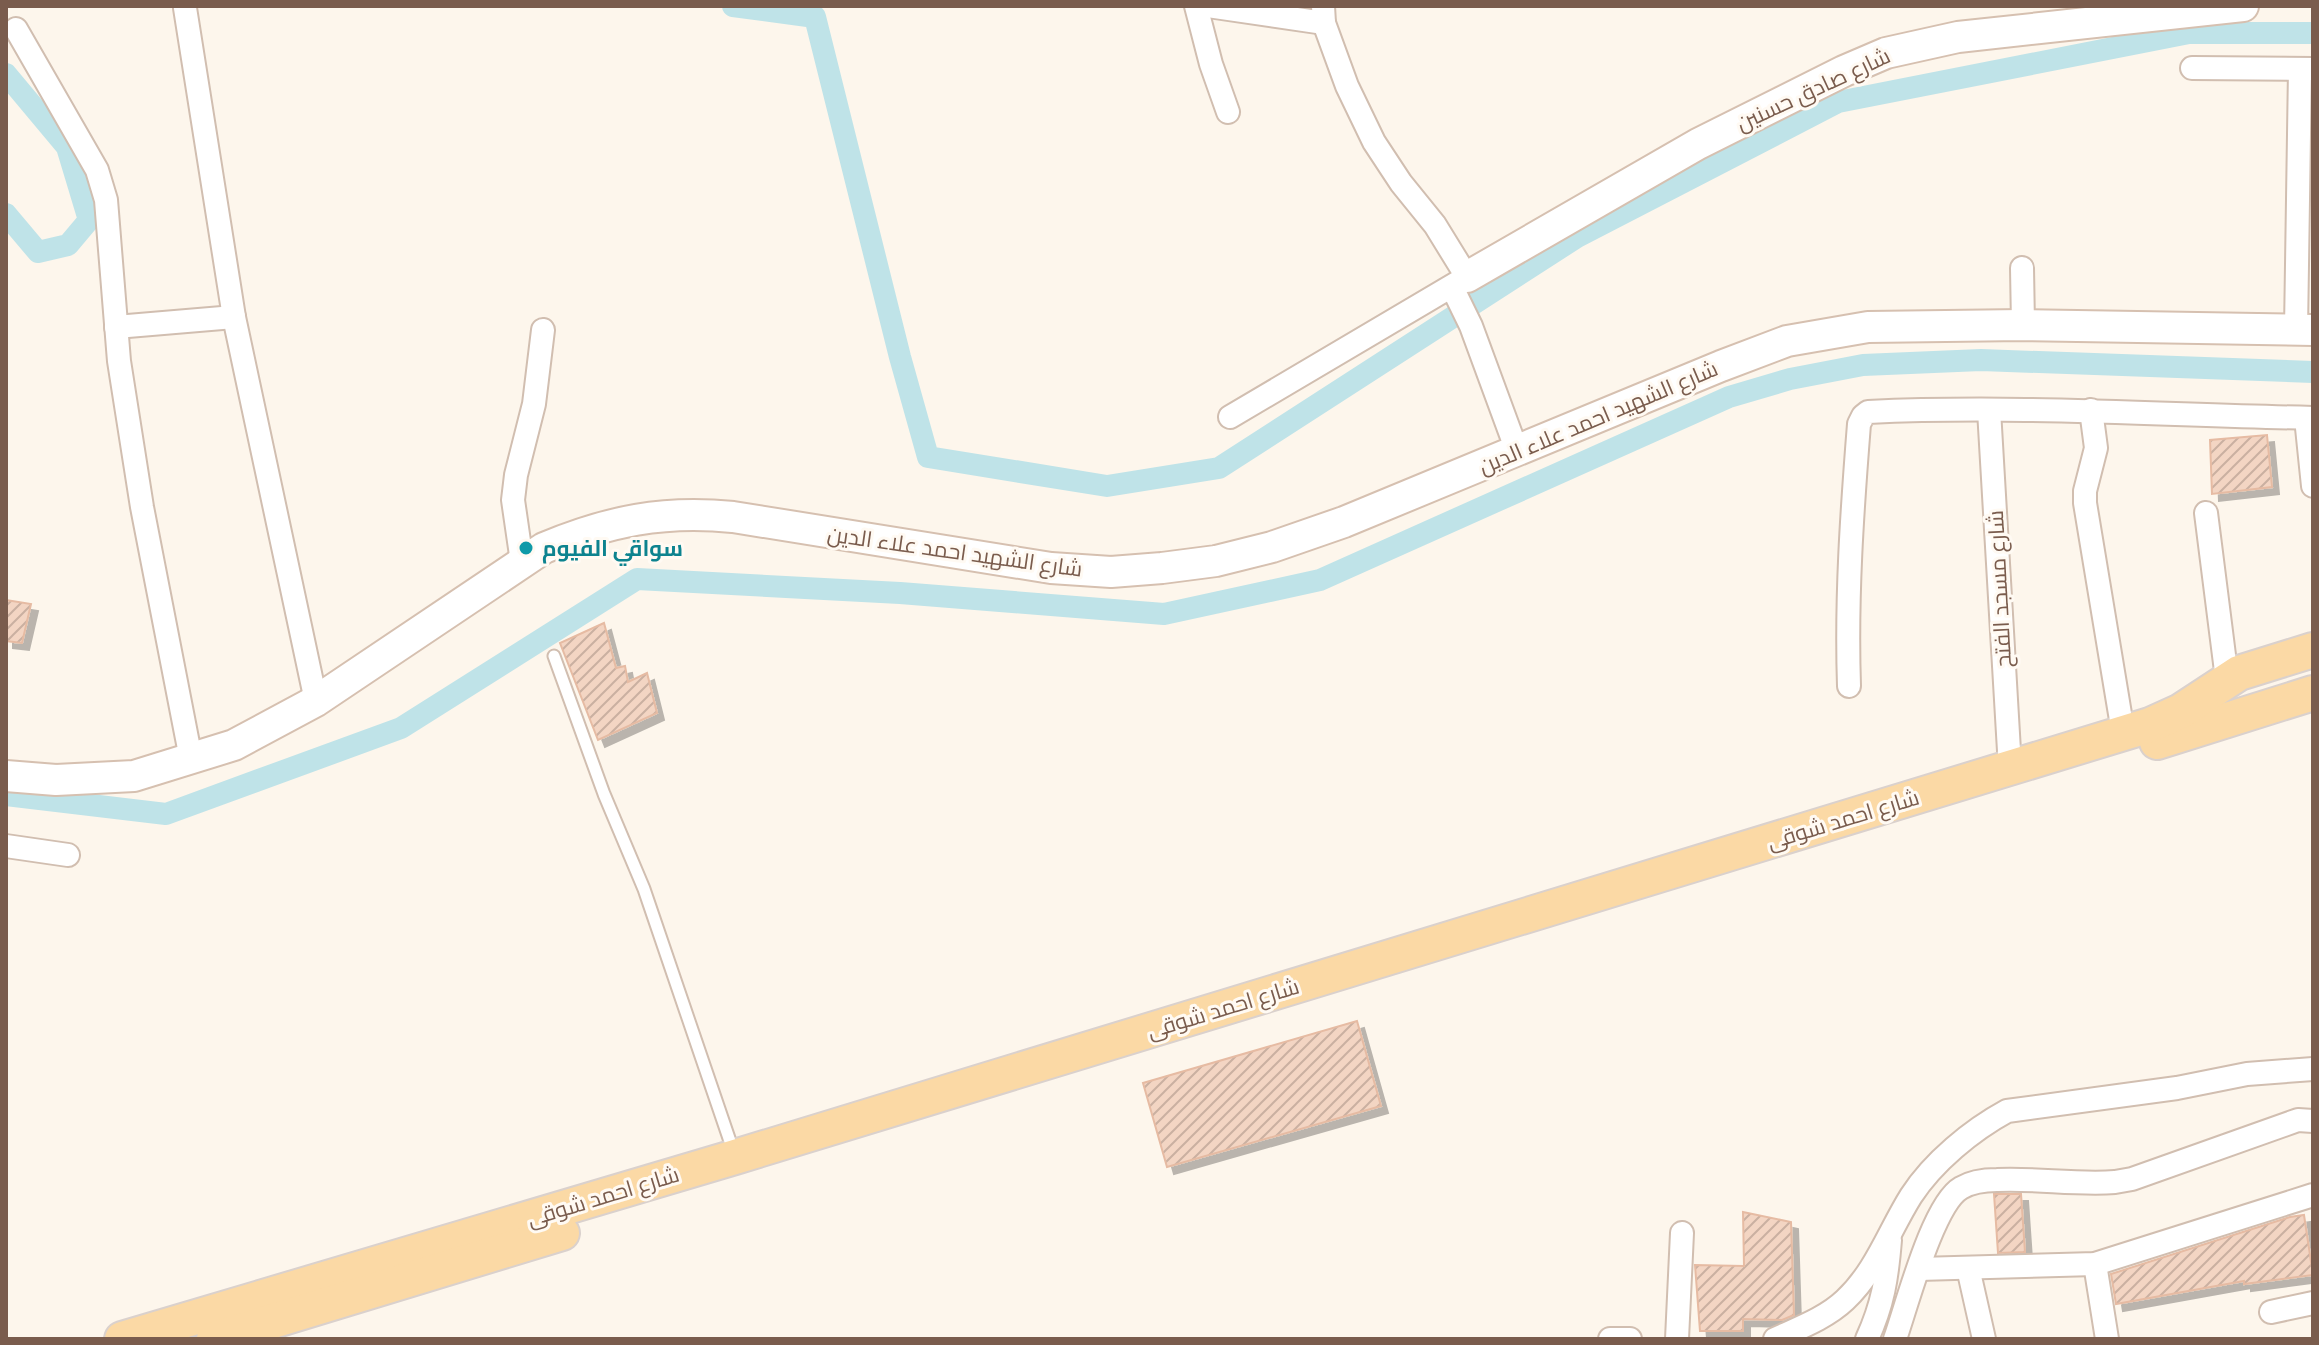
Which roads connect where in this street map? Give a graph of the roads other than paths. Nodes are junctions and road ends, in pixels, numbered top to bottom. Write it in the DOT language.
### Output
graph roads {
  1 [pos="1196,6"];
  2 [pos="1208,6"];
  3 [pos="2243,6"];
  4 [pos="185,8"];
  5 [pos="1324,14"];
  6 [pos="16,29"];
  7 [pos="2192,68"];
  8 [pos="2306,69"];
  9 [pos="1228,112"];
  10 [pos="2022,268"];
  11 [pos="1459,288"];
  12 [pos="234,317"];
  13 [pos="2023,325"];
  14 [pos="116,327"];
  15 [pos="543,330"];
  16 [pos="2304,330"];
  17 [pos="1989,410"];
  18 [pos="2091,410"];
  19 [pos="1230,417"];
  20 [pos="2310,418"];
  21 [pos="1517,451"];
  22 [pos="2313,486"];
  23 [pos="2206,513"];
  24 [pos="522,562"];
  25 [pos="2313,650"];
  26 [pos="554,656"];
  27 [pos="2240,674"];
  28 [pos="1849,686"];
  29 [pos="2313,693"];
  30 [pos="316,701"];
  31 [pos="2264,707"];
  32 [pos="2123,732"];
  33 [pos="191,759"];
  34 [pos="2010,768"];
  35 [pos="6,776"];
  36 [pos="6,846"];
  37 [pos="68,855"];
  38 [pos="2313,1069"];
  39 [pos="2313,1121"];
  40 [pos="735,1157"];
  41 [pos="2313,1195"];
  42 [pos="1682,1233"];
  43 [pos="1891,1235"];
  44 [pos="2095,1264"];
  45 [pos="1968,1268"];
  46 [pos="1919,1269"];
  47 [pos="2313,1303"];
  48 [pos="2271,1312"];
  49 [pos="122,1339"];
  50 [pos="214,1339"];
  51 [pos="1610,1339"];
  52 [pos="1630,1339"];
  53 [pos="1677,1339"];
  54 [pos="1775,1339"];
  55 [pos="1867,1339"];
  56 [pos="1895,1339"];
  57 [pos="1984,1339"];
  58 [pos="2107,1339"];
  1 -- 9 [label="street"];
  2 -- 5 [label="street"];
  3 -- 11 [label="main road, شارع صادق حسنين"];
  4 -- 12 [label="street"];
  5 -- 11 [label="street"];
  6 -- 14 [label="street"];
  7 -- 8 [label="street"];
  8 -- 16 [label="street"];
  10 -- 13 [label="street"];
  11 -- 19 [label="street"];
  11 -- 21 [label="street"];
  12 -- 14 [label="street"];
  12 -- 30 [label="street"];
  13 -- 16 [label="main road, شارع الشهيد احمد علاء الدين"];
  13 -- 21 [label="main road, شارع الشهيد احمد علاء الدين"];
  14 -- 33 [label="street"];
  15 -- 24 [label="street"];
  17 -- 18 [label="street"];
  17 -- 28 [label="street"];
  17 -- 34 [label="street, شارع مسجد الفتح"];
  18 -- 20 [label="street"];
  18 -- 32 [label="street"];
  20 -- 22 [label="street"];
  21 -- 24 [label="main road, شارع الشهيد احمد علاء الدين"];
  23 -- 27 [label="street"];
  24 -- 30 [label="main road, شارع الشهيد احمد علاء الدين"];
  25 -- 27 [label="main road, شارع احمد شوقى"];
  26 -- 40 [label="lane"];
  27 -- 31 [label="main road"];
  27 -- 32 [label="main road, شارع احمد شوقى"];
  29 -- 31 [label="main road, شارع احمد شوقى"];
  30 -- 33 [label="main road, شارع الشهيد احمد علاء الدين"];
  31 -- 50 [label="main road, شارع احمد شوقى"];
  32 -- 34 [label="main road, شارع احمد شوقى"];
  33 -- 35 [label="main road, شارع الشهيد احمد علاء الدين"];
  34 -- 40 [label="main road, شارع احمد شوقى"];
  36 -- 37 [label="street"];
  38 -- 43 [label="street"];
  39 -- 46 [label="street"];
  40 -- 49 [label="main road, شارع احمد شوقى"];
  41 -- 44 [label="street"];
  42 -- 53 [label="street"];
  43 -- 54 [label="street"];
  43 -- 55 [label="street"];
  44 -- 45 [label="street"];
  44 -- 58 [label="street"];
  45 -- 46 [label="street"];
  45 -- 57 [label="street"];
  46 -- 56 [label="street"];
  47 -- 48 [label="street"];
  51 -- 52 [label="street"];
}
